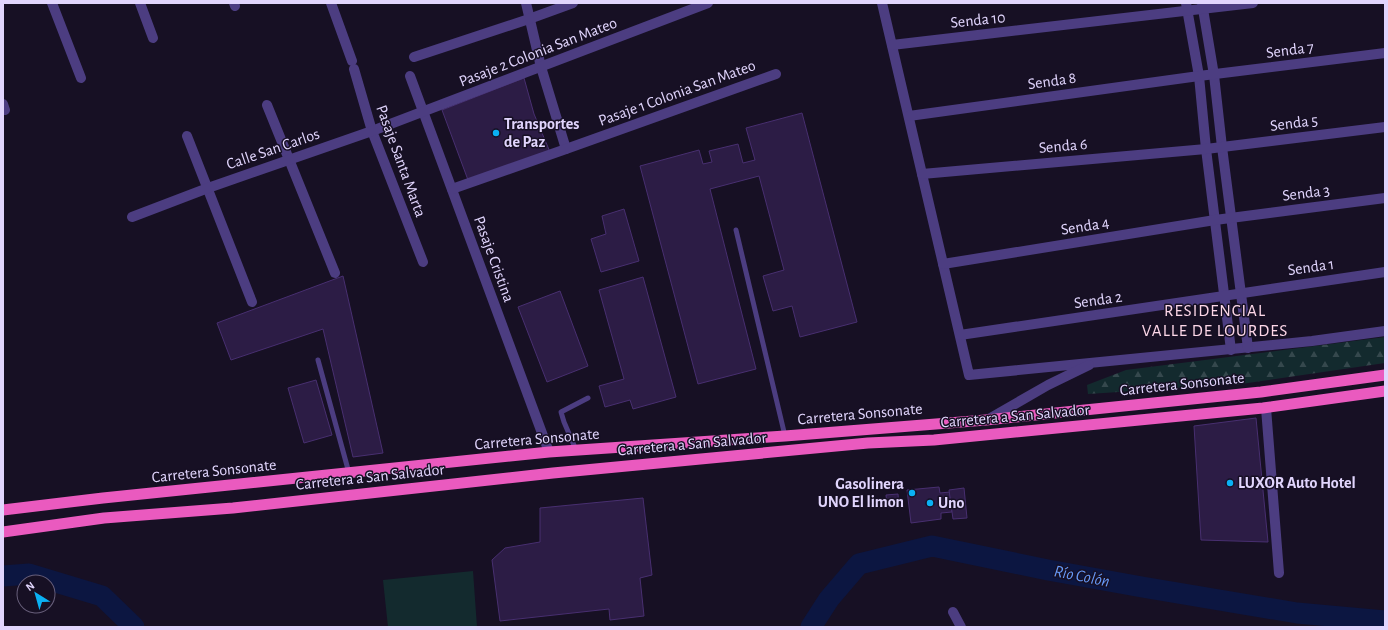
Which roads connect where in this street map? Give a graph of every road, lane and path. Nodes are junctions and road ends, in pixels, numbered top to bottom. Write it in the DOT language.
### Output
graph roads {
  1 [pos="52,3"];
  2 [pos="140,3"];
  3 [pos="331,3"];
  4 [pos="526,3"];
  5 [pos="573,3"];
  6 [pos="708,3"];
  7 [pos="882,3"];
  8 [pos="1253,3"];
  9 [pos="1202,6"];
  10 [pos="1187,7"];
  11 [pos="529,19"];
  12 [pos="153,38"];
  13 [pos="892,45"];
  14 [pos="1385,53"];
  15 [pos="414,57"];
  16 [pos="541,67"];
  17 [pos="776,74"];
  18 [pos="1214,74"];
  19 [pos="410,76"];
  20 [pos="1199,76"];
  21 [pos="81,78"];
  22 [pos="267,105"];
  23 [pos="424,111"];
  24 [pos="909,116"];
  25 [pos="1385,127"];
  26 [pos="372,131"];
  27 [pos="187,136"];
  28 [pos="1222,147"];
  29 [pos="1206,149"];
  30 [pos="566,150"];
  31 [pos="290,160"];
  32 [pos="922,174"];
  33 [pos="208,188"];
  34 [pos="452,189"];
  35 [pos="1385,198"];
  36 [pos="132,217"];
  37 [pos="1231,218"];
  38 [pos="1215,220"];
  39 [pos="736,230"];
  40 [pos="423,262"];
  41 [pos="943,264"];
  42 [pos="1385,272"];
  43 [pos="335,273"];
  44 [pos="1240,293"];
  45 [pos="1225,296"];
  46 [pos="252,302"];
  47 [pos="1385,331"];
  48 [pos="960,335"];
  49 [pos="1248,348"];
  50 [pos="1231,350"];
  51 [pos="318,360"];
  52 [pos="1096,362"];
  53 [pos="1385,375"];
  54 [pos="1385,391"];
  55 [pos="588,398"];
  56 [pos="1266,408"];
  57 [pos="986,420"];
  58 [pos="785,436"];
  59 [pos="576,451"];
  60 [pos="549,452"];
  61 [pos="350,473"];
  62 [pos="3,510"];
  63 [pos="3,532"];
  64 [pos="1278,573"];
  65 [pos="953,612"];
  66 [pos="961,627"];
  1 -- 21 [label="street"];
  2 -- 12 [label="street"];
  3 -- 26 [label="street, Pasaje Santa Marta"];
  4 -- 11 [label="street"];
  5 -- 11 [label="street"];
  6 -- 16 [label="street, Pasaje 2 Colonia San Mateo"];
  7 -- 13 [label="street"];
  8 -- 9 [label="street, Senda 10"];
  9 -- 10 [label="street, Senda 10"];
  9 -- 18 [label="street"];
  10 -- 13 [label="street, Senda 10"];
  10 -- 20 [label="street"];
  11 -- 15 [label="street"];
  11 -- 16 [label="street"];
  13 -- 24 [label="street"];
  14 -- 18 [label="street, Senda 7"];
  16 -- 23 [label="street, Pasaje 2 Colonia San Mateo"];
  16 -- 30 [label="street"];
  17 -- 30 [label="street, Pasaje 1 Colonia San Mateo"];
  18 -- 20 [label="street, Senda 7"];
  18 -- 28 [label="street"];
  19 -- 23 [label="street, Pasaje Cristina"];
  20 -- 24 [label="street, Senda 8"];
  20 -- 29 [label="street"];
  22 -- 31 [label="street"];
  23 -- 26 [label="street, Calle San Carlos"];
  23 -- 34 [label="street, Pasaje Cristina"];
  24 -- 32 [label="street"];
  25 -- 28 [label="street, Senda 5"];
  26 -- 31 [label="street, Calle San Carlos"];
  26 -- 40 [label="street, Pasaje Santa Marta"];
  27 -- 33 [label="street"];
  28 -- 29 [label="street, Senda 5"];
  28 -- 37 [label="street"];
  29 -- 32 [label="street, Senda 6"];
  29 -- 38 [label="street"];
  30 -- 34 [label="street, Pasaje 1 Colonia San Mateo"];
  31 -- 33 [label="street, Calle San Carlos"];
  31 -- 43 [label="street"];
  32 -- 41 [label="street"];
  33 -- 36 [label="street, Calle San Carlos"];
  33 -- 46 [label="street"];
  34 -- 60 [label="street, Pasaje Cristina"];
  35 -- 37 [label="street, Senda 3"];
  37 -- 38 [label="street, Senda 4"];
  37 -- 44 [label="street"];
  38 -- 41 [label="street, Senda 4"];
  38 -- 45 [label="street"];
  39 -- 58 [label="lane"];
  41 -- 48 [label="street"];
  42 -- 44 [label="street, Senda 1"];
  44 -- 45 [label="street, Senda 2"];
  44 -- 49 [label="street"];
  45 -- 48 [label="street, Senda 2"];
  45 -- 50 [label="street"];
  47 -- 49 [label="street"];
  48 -- 52 [label="street"];
  49 -- 50 [label="street"];
  50 -- 52 [label="street"];
  51 -- 61 [label="lane"];
  52 -- 57 [label="street"];
  53 -- 57 [label="highway, Carretera Sonsonate"];
  54 -- 56 [label="highway, Carretera a San Salvador"];
  55 -- 59 [label="lane"];
  56 -- 63 [label="highway, Carretera a San Salvador"];
  56 -- 64 [label="street"];
  57 -- 58 [label="highway, Carretera Sonsonate"];
  58 -- 59 [label="highway, Carretera Sonsonate"];
  59 -- 60 [label="highway, Carretera Sonsonate"];
  60 -- 61 [label="highway, Carretera Sonsonate"];
  61 -- 62 [label="highway, Carretera Sonsonate"];
  65 -- 66 [label="street"];
}
